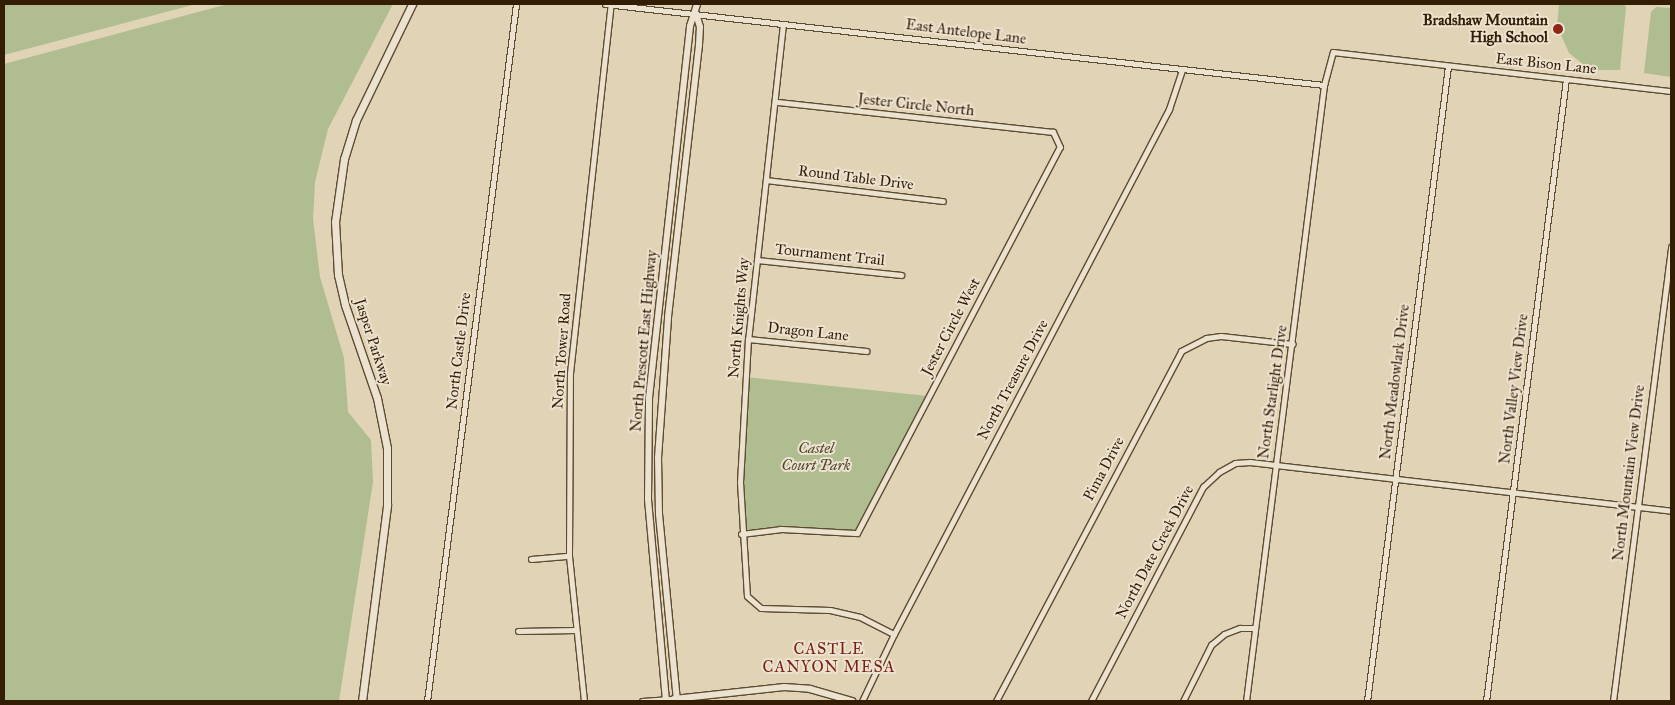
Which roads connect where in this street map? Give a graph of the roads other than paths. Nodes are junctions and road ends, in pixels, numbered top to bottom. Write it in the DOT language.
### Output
graph roads {
  1 [pos="412,4"];
  2 [pos="516,4"];
  3 [pos="605,4"];
  4 [pos="611,4"];
  5 [pos="697,4"];
  6 [pos="696,14"];
  7 [pos="783,24"];
  8 [pos="1448,66"];
  9 [pos="1182,70"];
  10 [pos="1566,80"];
  11 [pos="1324,85"];
  12 [pos="1671,91"];
  13 [pos="776,102"];
  14 [pos="1053,132"];
  15 [pos="766,180"];
  16 [pos="943,201"];
  17 [pos="1671,247"];
  18 [pos="665,248"];
  19 [pos="675,249"];
  20 [pos="757,260"];
  21 [pos="901,275"];
  22 [pos="748,339"];
  23 [pos="1293,344"];
  24 [pos="866,351"];
  25 [pos="648,452"];
  26 [pos="658,452"];
  27 [pos="1276,465"];
  28 [pos="1395,479"];
  29 [pos="1513,491"];
  30 [pos="1638,507"];
  31 [pos="1671,511"];
  32 [pos="741,534"];
  33 [pos="569,556"];
  34 [pos="531,559"];
  35 [pos="1255,628"];
  36 [pos="576,630"];
  37 [pos="518,631"];
  38 [pos="894,634"];
  39 [pos="671,700"];
  40 [pos="362,701"];
  41 [pos="428,701"];
  42 [pos="584,701"];
  43 [pos="642,701"];
  44 [pos="852,701"];
  45 [pos="862,701"];
  46 [pos="996,701"];
  47 [pos="1091,701"];
  48 [pos="1183,701"];
  49 [pos="1246,701"];
  50 [pos="1367,701"];
  51 [pos="1486,701"];
  52 [pos="1613,701"];
  1 -- 40 [label="main road, Jasper Parkway"];
  2 -- 41 [label="street, North Castle Drive"];
  3 -- 4 [label="street, East Antelope Lane"];
  4 -- 6 [label="street, East Antelope Lane"];
  4 -- 33 [label="street, North Tower Road"];
  5 -- 6 [label="street, North Prescott East Highway"];
  6 -- 7 [label="street, East Antelope Lane"];
  6 -- 18 [label="street, North Prescott East Highway"];
  6 -- 19 [label="street, North Prescott East Highway"];
  7 -- 9 [label="street, East Antelope Lane"];
  7 -- 13 [label="street, North Knights Way"];
  8 -- 10 [label="street, East Bison Lane"];
  8 -- 11 [label="street, East Bison Lane"];
  8 -- 28 [label="street, North Meadowlark Drive"];
  9 -- 11 [label="street, East Antelope Lane"];
  9 -- 38 [label="street, North Treasure Drive"];
  10 -- 12 [label="street, East Bison Lane"];
  10 -- 29 [label="street, North Valley View Drive"];
  11 -- 23 [label="street, North Starlight Drive"];
  13 -- 14 [label="street, Jester Circle North"];
  13 -- 15 [label="street, North Knights Way"];
  14 -- 32 [label="street, Jester Circle West"];
  15 -- 16 [label="street, Round Table Drive"];
  15 -- 20 [label="street, North Knights Way"];
  17 -- 30 [label="street, North Mountain View Drive"];
  18 -- 19 [label="street"];
  18 -- 25 [label="street, North Prescott East Highway"];
  19 -- 26 [label="street, North Prescott East Highway"];
  20 -- 21 [label="street, Tournament Trail"];
  20 -- 22 [label="street, North Knights Way"];
  22 -- 24 [label="street, Dragon Lane"];
  22 -- 32 [label="street, North Knights Way"];
  23 -- 27 [label="street, North Starlight Drive"];
  23 -- 46 [label="street, Pima Drive"];
  25 -- 26 [label="street"];
  25 -- 39 [label="street, North Prescott East Highway"];
  26 -- 39 [label="street, North Prescott East Highway"];
  27 -- 28 [label="street, North Date Creek Drive"];
  27 -- 35 [label="street, North Starlight Drive"];
  27 -- 47 [label="street, North Date Creek Drive"];
  28 -- 29 [label="street, North Date Creek Drive"];
  28 -- 50 [label="street, North Meadowlark Drive"];
  29 -- 30 [label="street, North Date Creek Drive"];
  29 -- 51 [label="street, North Valley View Drive"];
  30 -- 31 [label="street, North Date Creek Drive"];
  30 -- 52 [label="street, North Mountain View Drive"];
  32 -- 38 [label="street, North Knights Way"];
  33 -- 34 [label="street"];
  33 -- 36 [label="street, North Tower Road"];
  35 -- 48 [label="street"];
  35 -- 49 [label="street, North Starlight Drive"];
  36 -- 37 [label="street"];
  36 -- 42 [label="street, North Tower Road"];
  38 -- 45 [label="street, North Treasure Drive"];
  39 -- 43 [label="street"];
  39 -- 44 [label="street"];
}
